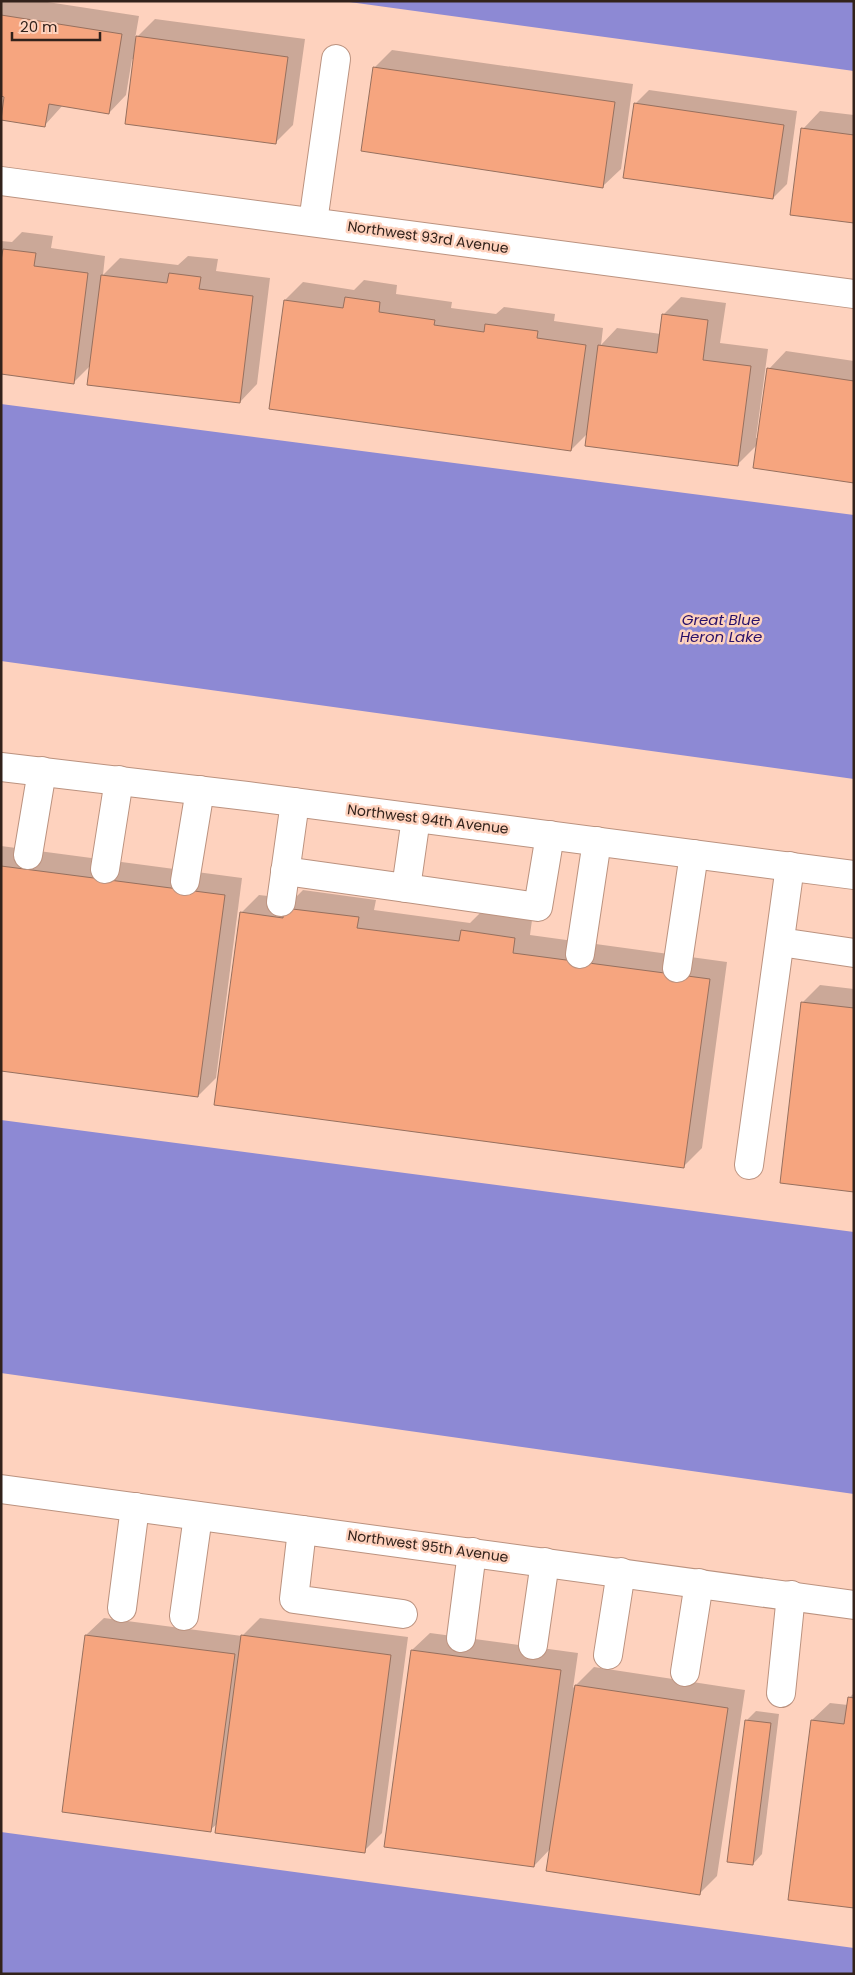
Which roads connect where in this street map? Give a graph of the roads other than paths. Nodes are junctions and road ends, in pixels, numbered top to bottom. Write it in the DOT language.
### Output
graph roads {
  1 [pos="336,59"];
  2 [pos="1,181"];
  3 [pos="313,222"];
  4 [pos="854,294"];
  5 [pos="1,767"];
  6 [pos="42,771"];
  7 [pos="119,780"];
  8 [pos="200,790"];
  9 [pos="295,802"];
  10 [pos="416,818"];
  11 [pos="550,835"];
  12 [pos="597,841"];
  13 [pos="694,854"];
  14 [pos="28,855"];
  15 [pos="790,866"];
  16 [pos="105,869"];
  17 [pos="285,871"];
  18 [pos="854,875"];
  19 [pos="185,881"];
  20 [pos="406,888"];
  21 [pos="281,902"];
  22 [pos="780,942"];
  23 [pos="854,953"];
  24 [pos="580,954"];
  25 [pos="677,968"];
  26 [pos="749,1164"];
  27 [pos="1,1489"];
  28 [pos="135,1507"];
  29 [pos="198,1516"];
  30 [pos="302,1530"];
  31 [pos="472,1552"];
  32 [pos="545,1562"];
  33 [pos="620,1572"];
  34 [pos="699,1583"];
  35 [pos="791,1595"];
  36 [pos="854,1605"];
  37 [pos="122,1608"];
  38 [pos="403,1614"];
  39 [pos="184,1616"];
  40 [pos="461,1638"];
  41 [pos="533,1645"];
  42 [pos="608,1655"];
  43 [pos="685,1672"];
  44 [pos="781,1693"];
  1 -- 3 [label="street"];
  2 -- 3 [label="street, Northwest 93rd Avenue"];
  3 -- 4 [label="street, Northwest 93rd Avenue"];
  5 -- 6 [label="street, Northwest 94th Avenue"];
  6 -- 7 [label="street, Northwest 94th Avenue"];
  6 -- 14 [label="street"];
  7 -- 8 [label="street, Northwest 94th Avenue"];
  7 -- 16 [label="street"];
  8 -- 9 [label="street, Northwest 94th Avenue"];
  8 -- 19 [label="street"];
  9 -- 10 [label="street, Northwest 94th Avenue"];
  9 -- 17 [label="street"];
  10 -- 11 [label="street, Northwest 94th Avenue"];
  10 -- 20 [label="street"];
  11 -- 12 [label="street, Northwest 94th Avenue"];
  11 -- 20 [label="street"];
  12 -- 13 [label="street, Northwest 94th Avenue"];
  12 -- 24 [label="street"];
  13 -- 15 [label="street, Northwest 94th Avenue"];
  13 -- 25 [label="street"];
  15 -- 18 [label="street, Northwest 94th Avenue"];
  15 -- 22 [label="street"];
  17 -- 20 [label="street"];
  17 -- 21 [label="street"];
  22 -- 23 [label="street"];
  22 -- 26 [label="street"];
  27 -- 28 [label="street, Northwest 95th Avenue"];
  28 -- 29 [label="street, Northwest 95th Avenue"];
  28 -- 37 [label="street"];
  29 -- 30 [label="street, Northwest 95th Avenue"];
  29 -- 39 [label="street"];
  30 -- 31 [label="street, Northwest 95th Avenue"];
  30 -- 38 [label="street"];
  31 -- 32 [label="street, Northwest 95th Avenue"];
  31 -- 40 [label="street"];
  32 -- 33 [label="street, Northwest 95th Avenue"];
  32 -- 41 [label="street"];
  33 -- 34 [label="street, Northwest 95th Avenue"];
  33 -- 42 [label="street"];
  34 -- 35 [label="street, Northwest 95th Avenue"];
  34 -- 43 [label="street"];
  35 -- 36 [label="street, Northwest 95th Avenue"];
  35 -- 44 [label="street"];
}
